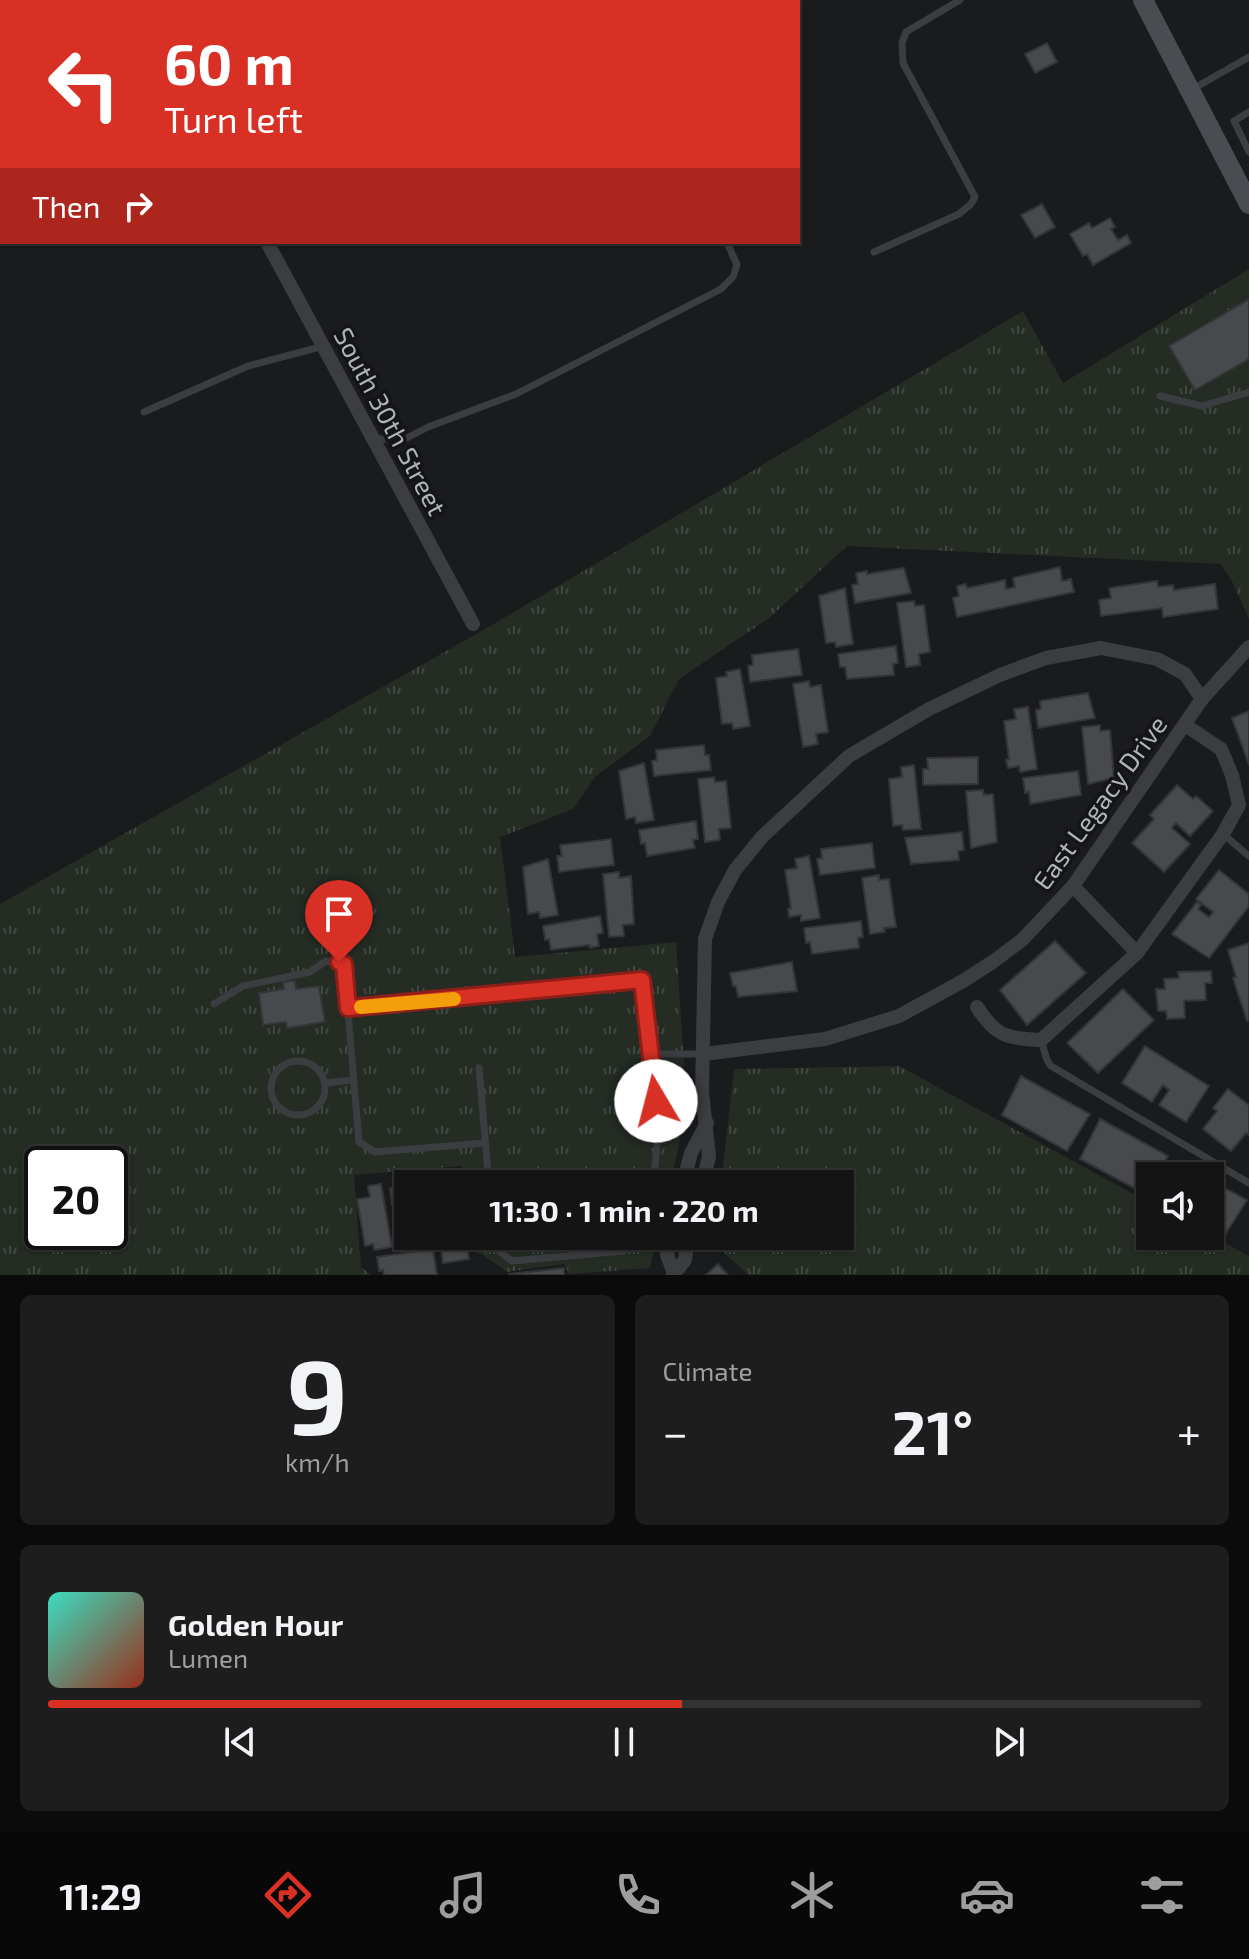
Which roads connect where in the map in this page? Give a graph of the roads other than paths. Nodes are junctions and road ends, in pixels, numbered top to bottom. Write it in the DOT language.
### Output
graph roads {
  1 [pos="960,0"];
  2 [pos="1143,0"];
  3 [pos="1249,57"];
  4 [pos="1189,91"];
  5 [pos="1249,112"];
  6 [pos="1249,152"];
  7 [pos="1249,204"];
  8 [pos="268,244"];
  9 [pos="728,244"];
  10 [pos="874,252"];
  11 [pos="324,346"];
  12 [pos="1249,392"];
  13 [pos="1160,396"];
  14 [pos="144,412"];
  15 [pos="374,439"];
  16 [pos="473,624"];
  17 [pos="1249,647"];
  18 [pos="1202,699"];
  19 [pos="1185,725"];
  20 [pos="1223,834"];
  21 [pos="1249,856"];
  22 [pos="1073,886"];
  23 [pos="1137,953"];
  24 [pos="214,1004"];
  25 [pos="977,1007"];
  26 [pos="348,1008"];
  27 [pos="1041,1040"];
  28 [pos="650,1054"];
  29 [pos="704,1054"];
  30 [pos="479,1068"];
  31 [pos="352,1080"];
  32 [pos="325,1083"];
  33 [pos="707,1122"];
  34 [pos="485,1143"];
  35 [pos="488,1170"];
  36 [pos="655,1170"];
  37 [pos="687,1170"];
  38 [pos="706,1170"];
  39 [pos="1249,1183"];
  40 [pos="498,1250"];
  41 [pos="625,1250"];
  42 [pos="668,1250"];
  43 [pos="686,1250"];
  44 [pos="673,1274"];
  1 -- 10 [label="lane"];
  2 -- 4 [label="main road"];
  3 -- 4 [label="lane"];
  4 -- 7 [label="main road"];
  5 -- 6 [label="lane"];
  8 -- 11 [label="street, South 30th Street"];
  9 -- 15 [label="lane"];
  11 -- 14 [label="lane"];
  11 -- 15 [label="street, South 30th Street"];
  12 -- 13 [label="lane"];
  15 -- 16 [label="street, South 30th Street"];
  17 -- 18 [label="street, East Legacy Drive"];
  18 -- 19 [label="street, East Legacy Drive"];
  18 -- 29 [label="street"];
  19 -- 20 [label="street"];
  19 -- 22 [label="street, East Legacy Drive"];
  20 -- 21 [label="lane"];
  20 -- 23 [label="street"];
  22 -- 23 [label="street"];
  22 -- 29 [label="street, East Legacy Drive"];
  23 -- 27 [label="street"];
  24 -- 26 [label="lane"];
  25 -- 27 [label="street"];
  26 -- 28 [label="lane"];
  26 -- 31 [label="lane"];
  27 -- 39 [label="lane"];
  28 -- 29 [label="lane"];
  28 -- 36 [label="lane"];
  29 -- 33 [label="street"];
  30 -- 34 [label="lane"];
  31 -- 32 [label="lane"];
  31 -- 34 [label="lane"];
  32 -- 32 [label="lane"];
  33 -- 37 [label="street"];
  33 -- 38 [label="street"];
  34 -- 35 [label="lane"];
  40 -- 41 [label="lane"];
  42 -- 44 [label="street"];
  43 -- 44 [label="street"];
}
